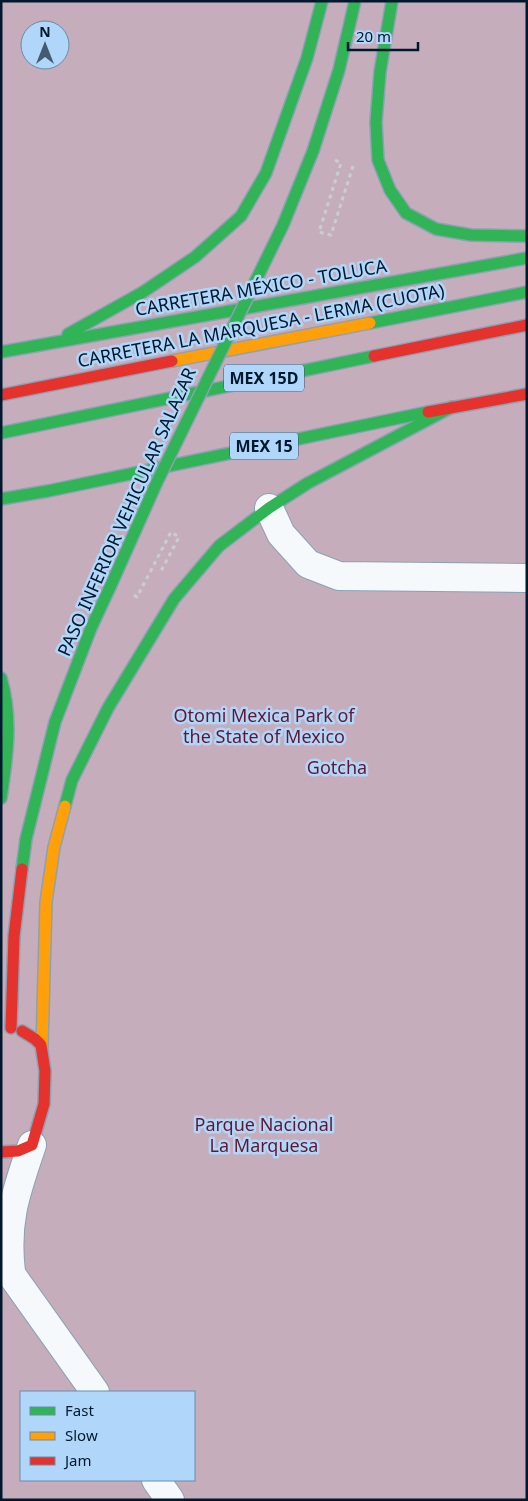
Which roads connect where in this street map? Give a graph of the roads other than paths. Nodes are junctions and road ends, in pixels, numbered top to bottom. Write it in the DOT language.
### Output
graph roads {
  1 [pos="322,1"];
  2 [pos="355,1"];
  3 [pos="392,1"];
  4 [pos="527,236"];
  5 [pos="527,258"];
  6 [pos="527,292"];
  7 [pos="527,325"];
  8 [pos="51,344"];
  9 [pos="1,352"];
  10 [pos="527,394"];
  11 [pos="1,396"];
  12 [pos="452,407"];
  13 [pos="1,433"];
  14 [pos="1,499"];
  15 [pos="269,508"];
  16 [pos="527,578"];
  17 [pos="1,678"];
  18 [pos="1,798"];
  19 [pos="6,1029"];
  20 [pos="42,1046"];
  21 [pos="32,1145"];
  22 [pos="1,1152"];
  23 [pos="6,1266"];
  24 [pos="93,1391"];
  25 [pos="157,1481"];
  26 [pos="170,1500"];
  1 -- 8 [label="main road"];
  2 -- 19 [label="main road, PASO INFERIOR VEHICULAR SALAZAR, bridge"];
  3 -- 4 [label="main road"];
  5 -- 8 [label="main road, CARRETERA MÉXICO - TOLUCA"];
  6 -- 11 [label="main road, CARRETERA LA MARQUESA - LERMA (CUOTA) / MEX 15D"];
  7 -- 13 [label="main road, MEX 15D"];
  8 -- 9 [label="main road, CARRETERA MÉXICO - TOLUCA"];
  10 -- 12 [label="main road, MEX 15"];
  12 -- 14 [label="main road, MEX 15"];
  12 -- 15 [label="main road"];
  15 -- 16 [label="street"];
  15 -- 20 [label="main road"];
  17 -- 18 [label="main road"];
  19 -- 20 [label="main road"];
  20 -- 21 [label="main road"];
  21 -- 22 [label="main road"];
  21 -- 23 [label="street"];
  23 -- 24 [label="street"];
  25 -- 26 [label="street"];
}
